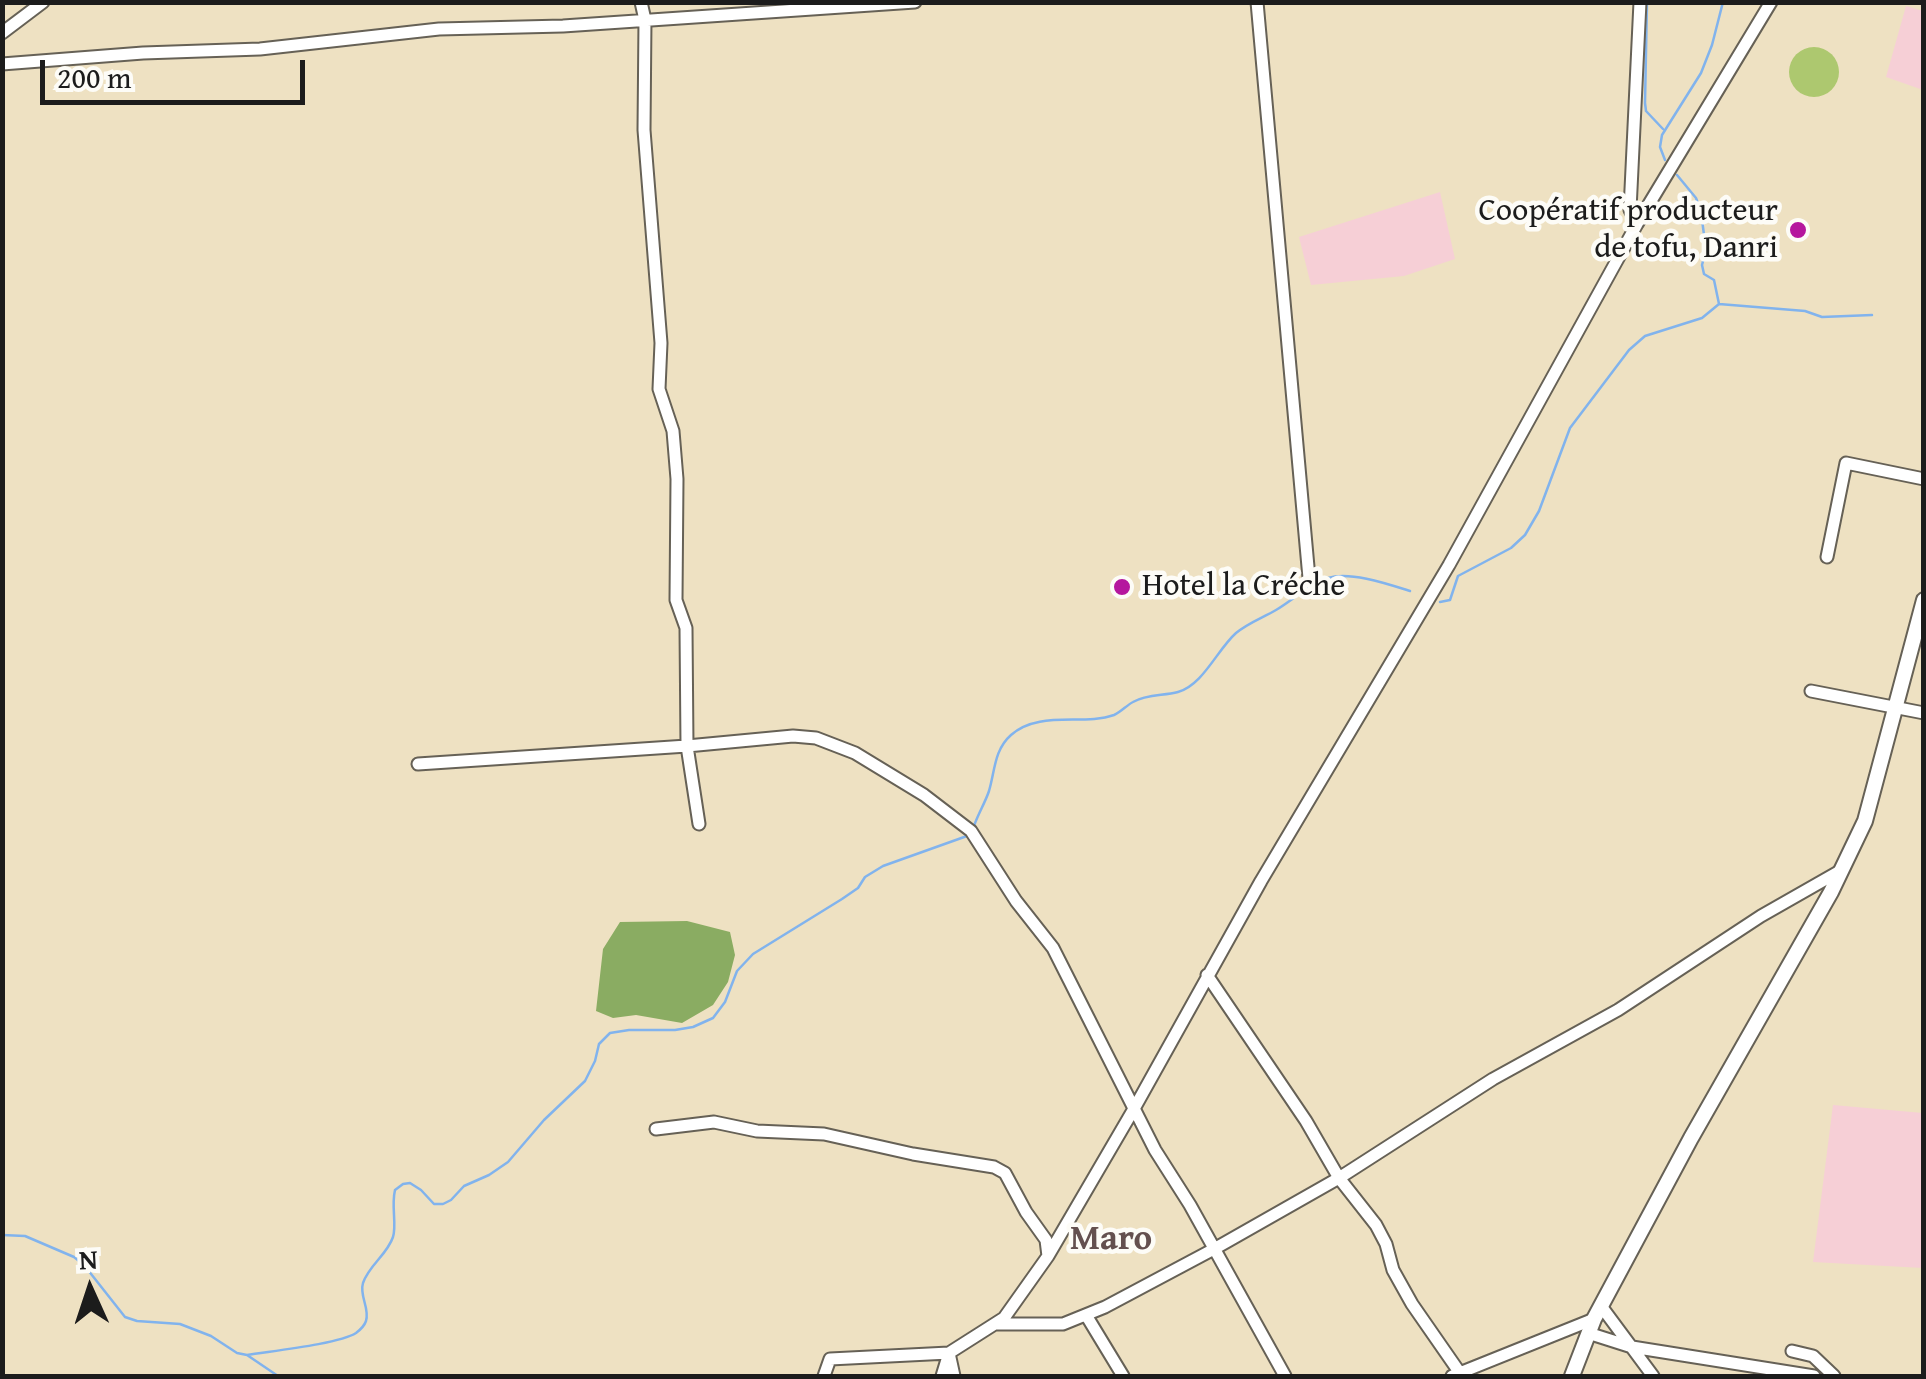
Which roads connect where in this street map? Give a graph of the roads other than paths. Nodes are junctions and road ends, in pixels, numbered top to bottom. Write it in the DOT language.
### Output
graph roads {
  1 [pos="44,2"];
  2 [pos="641,2"];
  3 [pos="915,2"];
  4 [pos="1257,2"];
  5 [pos="1640,2"];
  6 [pos="1771,2"];
  7 [pos="646,20"];
  8 [pos="2,33"];
  9 [pos="2,64"];
  10 [pos="1637,224"];
  11 [pos="1924,479"];
  12 [pos="1827,557"];
  13 [pos="1309,578"];
  14 [pos="1924,600"];
  15 [pos="1811,691"];
  16 [pos="1894,708"];
  17 [pos="1924,712"];
  18 [pos="687,746"];
  19 [pos="418,764"];
  20 [pos="699,824"];
  21 [pos="1840,872"];
  22 [pos="1208,975"];
  23 [pos="1135,1107"];
  24 [pos="656,1129"];
  25 [pos="1339,1178"];
  26 [pos="1214,1249"];
  27 [pos="1048,1256"];
  28 [pos="1086,1315"];
  29 [pos="1594,1319"];
  30 [pos="996,1324"];
  31 [pos="1632,1347"];
  32 [pos="949,1353"];
  33 [pos="1458,1375"];
  34 [pos="1806,1375"];
  35 [pos="824,1376"];
  36 [pos="942,1376"];
  37 [pos="954,1376"];
  38 [pos="1123,1376"];
  39 [pos="1285,1376"];
  40 [pos="1572,1376"];
  41 [pos="1654,1376"];
  42 [pos="1834,1376"];
  1 -- 8 [label="street"];
  2 -- 7 [label="street"];
  3 -- 7 [label="street"];
  4 -- 13 [label="street"];
  5 -- 10 [label="street"];
  6 -- 10 [label="street"];
  7 -- 9 [label="street"];
  7 -- 18 [label="street"];
  10 -- 22 [label="street"];
  11 -- 12 [label="street"];
  14 -- 16 [label="main road"];
  15 -- 16 [label="street"];
  16 -- 17 [label="street"];
  16 -- 21 [label="main road"];
  18 -- 19 [label="street"];
  18 -- 20 [label="street"];
  18 -- 23 [label="street"];
  21 -- 25 [label="street"];
  21 -- 29 [label="main road"];
  22 -- 23 [label="street"];
  22 -- 25 [label="street"];
  23 -- 26 [label="street"];
  23 -- 27 [label="street"];
  24 -- 27 [label="street"];
  25 -- 26 [label="street"];
  25 -- 33 [label="street"];
  26 -- 28 [label="street"];
  26 -- 39 [label="street"];
  27 -- 30 [label="street"];
  28 -- 30 [label="street"];
  28 -- 38 [label="street"];
  29 -- 31 [label="street"];
  29 -- 31 [label="street"];
  29 -- 33 [label="street"];
  29 -- 40 [label="main road"];
  30 -- 32 [label="street"];
  31 -- 34 [label="street"];
  31 -- 41 [label="street"];
  32 -- 35 [label="street"];
  32 -- 36 [label="street"];
  32 -- 37 [label="street"];
  34 -- 42 [label="street"];
}
